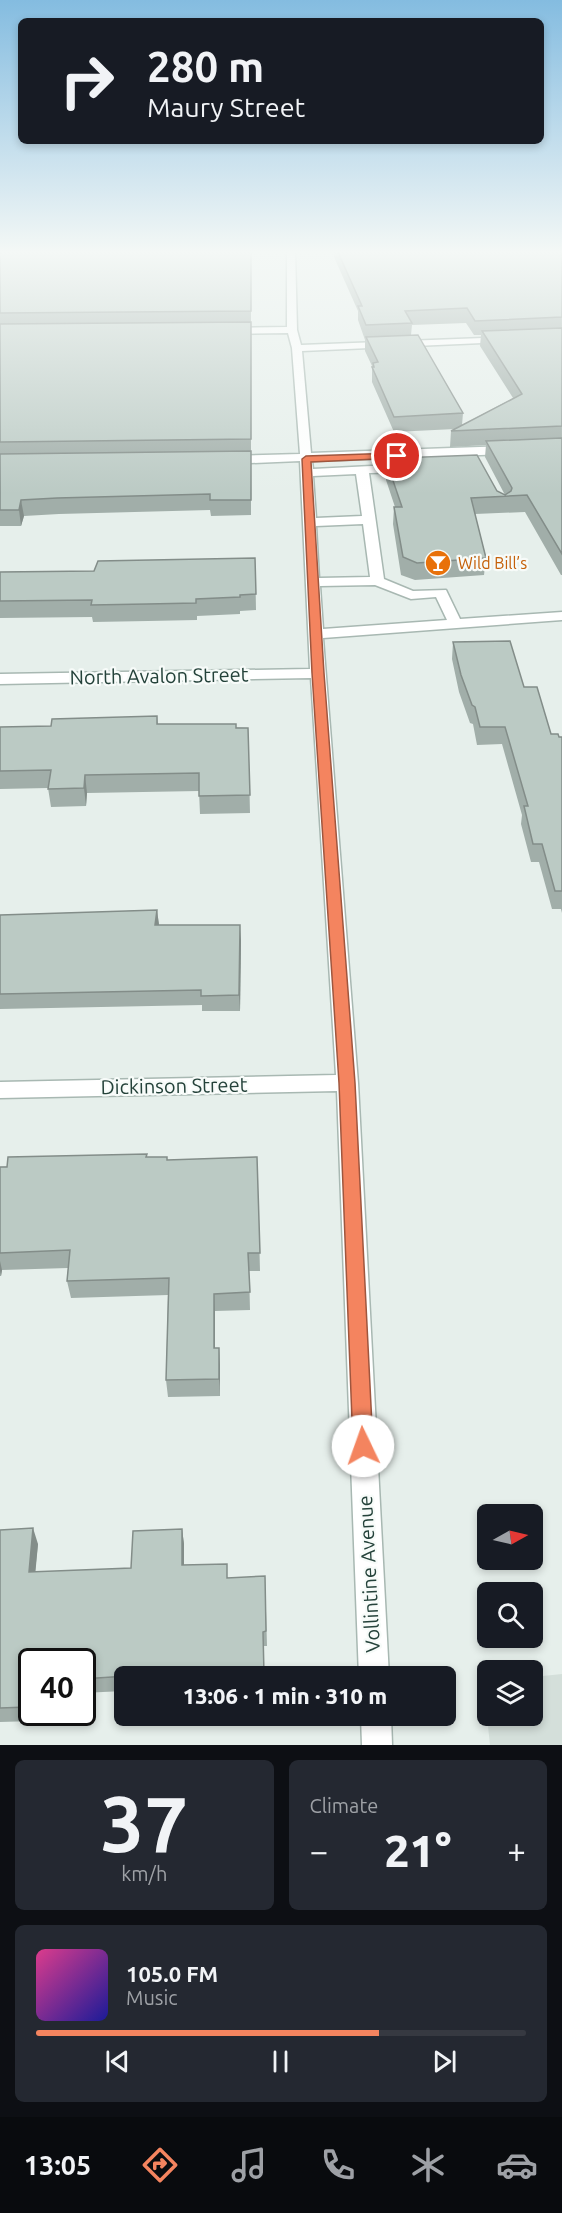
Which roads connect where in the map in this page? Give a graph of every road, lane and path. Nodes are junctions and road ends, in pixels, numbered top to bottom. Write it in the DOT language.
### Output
graph roads {
  1 [pos="216,331"];
  2 [pos="295,331"];
  3 [pos="295,339"];
  4 [pos="516,339"];
  5 [pos="518,450"];
  6 [pos="473,452"];
  7 [pos="419,455"];
  8 [pos="212,460"];
  9 [pos="480,465"];
  10 [pos="306,466"];
  11 [pos="362,471"];
  12 [pos="369,520"];
  13 [pos="309,522"];
  14 [pos="377,581"];
  15 [pos="312,582"];
  16 [pos="562,616"];
  17 [pos="455,623"];
  18 [pos="316,634"];
  19 [pos="318,673"];
  20 [pos="0,679"];
  21 [pos="347,1083"];
  22 [pos="0,1090"];
  23 [pos="374,1666"];
  24 [pos="376,1726"];
  25 [pos="377,1745"];
  1 -- 3 [label="street"];
  2 -- 3 [label="street, Vollintine Avenue"];
  3 -- 4 [label="street"];
  3 -- 10 [label="street, Vollintine Avenue"];
  5 -- 6 [label="street"];
  6 -- 7 [label="street"];
  6 -- 9 [label="street"];
  7 -- 10 [label="street"];
  7 -- 11 [label="street"];
  8 -- 10 [label="street"];
  10 -- 11 [label="street"];
  10 -- 13 [label="street, Vollintine Avenue"];
  11 -- 12 [label="street"];
  12 -- 13 [label="street"];
  12 -- 14 [label="street"];
  13 -- 15 [label="street, Vollintine Avenue"];
  14 -- 15 [label="street"];
  14 -- 17 [label="street"];
  15 -- 18 [label="street, Vollintine Avenue"];
  16 -- 17 [label="street"];
  17 -- 18 [label="street"];
  18 -- 19 [label="street, Vollintine Avenue"];
  19 -- 20 [label="street, North Avalon Street"];
  19 -- 21 [label="street, Vollintine Avenue"];
  21 -- 22 [label="street, Dickinson Street"];
  21 -- 23 [label="street, Vollintine Avenue"];
  24 -- 25 [label="street"];
}
